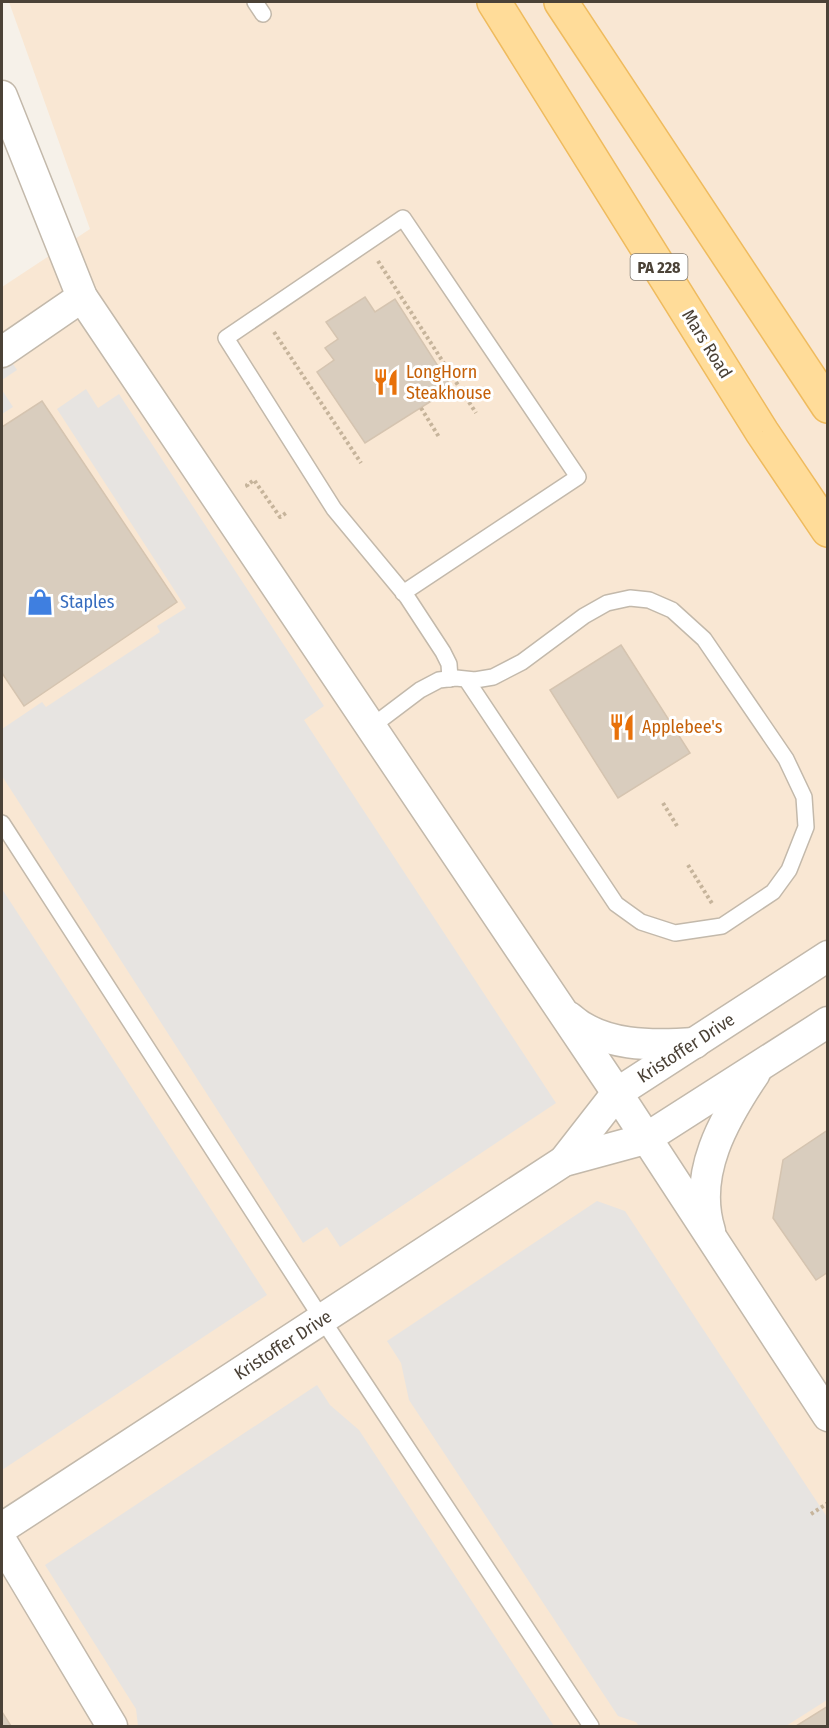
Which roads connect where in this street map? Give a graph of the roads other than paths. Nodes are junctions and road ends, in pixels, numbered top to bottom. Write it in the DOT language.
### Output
graph roads {
  1 [pos="494,2"];
  2 [pos="561,2"];
  3 [pos="2,96"];
  4 [pos="82,297"];
  5 [pos="2,352"];
  6 [pos="828,406"];
  7 [pos="828,530"];
  8 [pos="403,593"];
  9 [pos="458,679"];
  10 [pos="371,727"];
  11 [pos="2,823"];
  12 [pos="828,956"];
  13 [pos="560,1009"];
  14 [pos="828,1022"];
  15 [pos="695,1043"];
  16 [pos="759,1066"];
  17 [pos="616,1094"];
  18 [pos="645,1139"];
  19 [pos="564,1161"];
  20 [pos="714,1243"];
  21 [pos="322,1319"];
  22 [pos="828,1416"];
  23 [pos="2,1528"];
  24 [pos="2,1542"];
  25 [pos="112,1726"];
  26 [pos="591,1726"];
  1 -- 7 [label="main road, Mars Road / PA 228"];
  2 -- 6 [label="main road"];
  3 -- 4 [label="street"];
  4 -- 5 [label="street"];
  4 -- 10 [label="street"];
  8 -- 8 [label="lane"];
  8 -- 9 [label="lane"];
  9 -- 9 [label="lane"];
  9 -- 10 [label="lane"];
  10 -- 13 [label="street"];
  11 -- 21 [label="lane"];
  12 -- 15 [label="street, Kristoffer Drive"];
  13 -- 15 [label="street"];
  13 -- 17 [label="street"];
  14 -- 16 [label="street, Kristoffer Drive"];
  15 -- 17 [label="street, Kristoffer Drive"];
  16 -- 18 [label="street, Kristoffer Drive"];
  16 -- 20 [label="street"];
  17 -- 18 [label="street"];
  17 -- 19 [label="street, Kristoffer Drive"];
  18 -- 19 [label="street, Kristoffer Drive"];
  18 -- 20 [label="street"];
  19 -- 21 [label="street, Kristoffer Drive"];
  20 -- 22 [label="street"];
  21 -- 23 [label="street, Kristoffer Drive"];
  21 -- 26 [label="lane"];
  24 -- 25 [label="street"];
}
